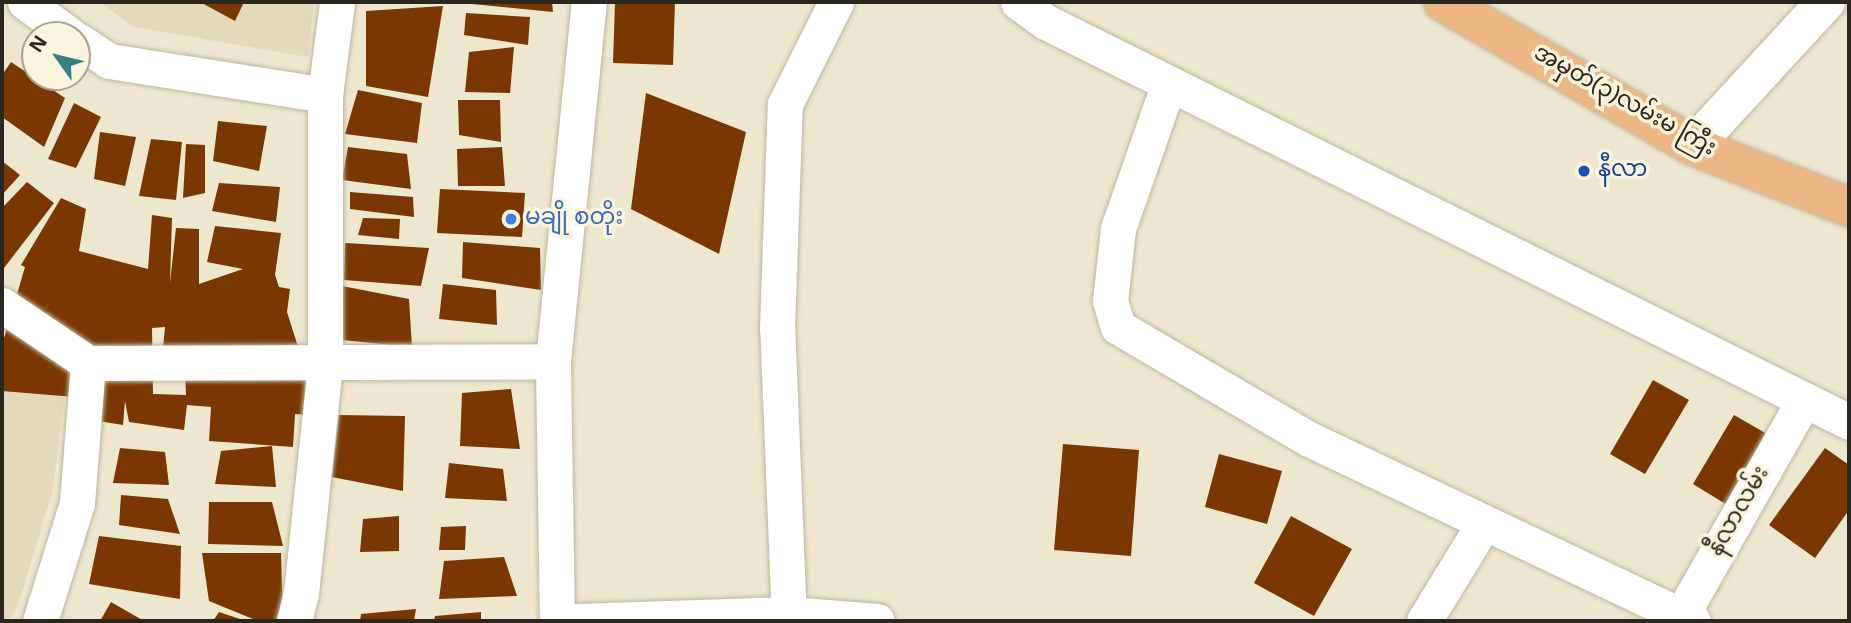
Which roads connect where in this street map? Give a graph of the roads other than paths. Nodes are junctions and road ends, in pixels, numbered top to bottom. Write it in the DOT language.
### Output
graph roads {
  1 [pos="24,2"];
  2 [pos="337,2"];
  3 [pos="589,2"];
  4 [pos="836,2"];
  5 [pos="1018,2"];
  6 [pos="1443,2"];
  7 [pos="1826,2"];
  8 [pos="1050,12"];
  9 [pos="50,21"];
  10 [pos="91,49"];
  11 [pos="1168,83"];
  12 [pos="325,95"];
  13 [pos="1693,146"];
  14 [pos="1849,207"];
  15 [pos="2,305"];
  16 [pos="553,361"];
  17 [pos="89,363"];
  18 [pos="325,364"];
  19 [pos="1803,402"];
  20 [pos="1849,422"];
  21 [pos="1484,523"];
  22 [pos="789,618"];
  23 [pos="1684,620"];
  24 [pos="40,621"];
  25 [pos="294,621"];
  26 [pos="557,621"];
  27 [pos="577,621"];
  28 [pos="877,621"];
  29 [pos="1424,621"];
  1 -- 9 [label="street"];
  2 -- 12 [label="street"];
  3 -- 16 [label="street"];
  4 -- 22 [label="street"];
  5 -- 8 [label="street"];
  6 -- 13 [label="main road, အမှတ်(၃)လမ်းမ ကြီး"];
  7 -- 13 [label="street"];
  8 -- 11 [label="street"];
  10 -- 12 [label="street"];
  11 -- 19 [label="street"];
  11 -- 21 [label="street"];
  12 -- 18 [label="street"];
  13 -- 14 [label="main road, အမှတ်(၃)လမ်းမ ကြီး"];
  15 -- 17 [label="street"];
  16 -- 18 [label="street"];
  16 -- 26 [label="street"];
  17 -- 18 [label="street"];
  17 -- 24 [label="street"];
  18 -- 25 [label="street"];
  19 -- 20 [label="street"];
  19 -- 23 [label="street, နီလာလမ်း"];
  21 -- 23 [label="street"];
  21 -- 29 [label="street"];
  22 -- 27 [label="street"];
  22 -- 28 [label="street"];
}
